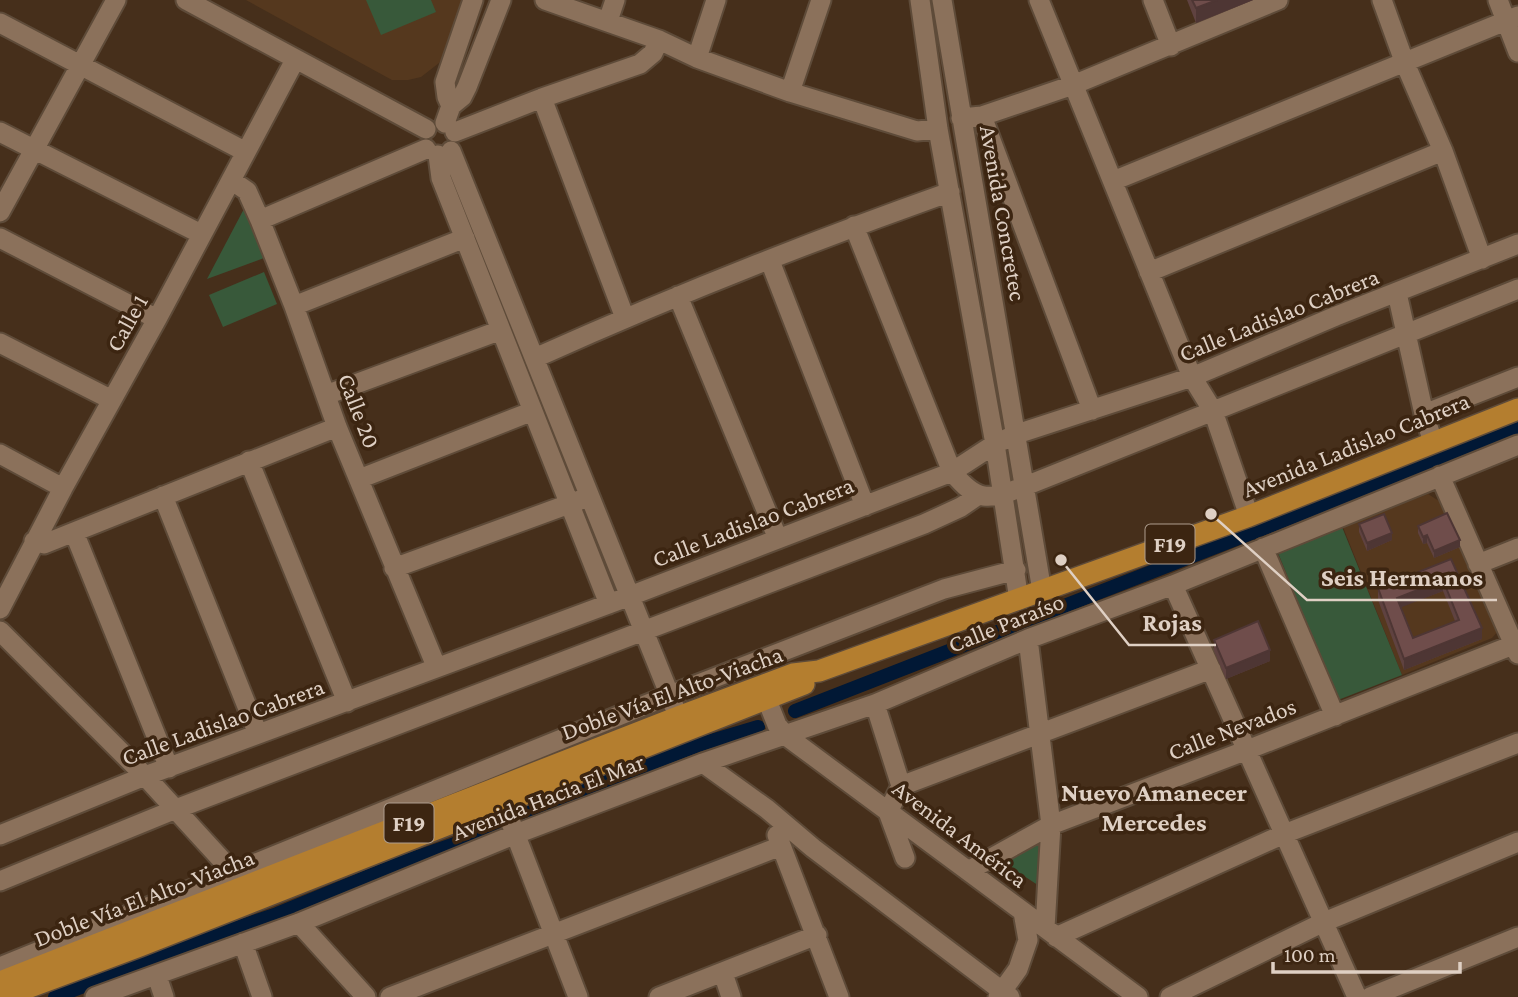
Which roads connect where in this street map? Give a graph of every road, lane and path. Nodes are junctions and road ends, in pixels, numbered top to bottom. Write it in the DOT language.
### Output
graph roads {
  1 [pos="116,0"];
  2 [pos="186,0"];
  3 [pos="473,0"];
  4 [pos="500,0"];
  5 [pos="545,0"];
  6 [pos="615,0"];
  7 [pos="716,0"];
  8 [pos="821,0"];
  9 [pos="920,0"];
  10 [pos="942,0"];
  11 [pos="1040,0"];
  12 [pos="1153,0"];
  13 [pos="1278,0"];
  14 [pos="1382,0"];
  15 [pos="1498,0"];
  16 [pos="1512,18"];
  17 [pos="608,21"];
  18 [pos="0,23"];
  19 [pos="659,40"];
  20 [pos="1171,46"];
  21 [pos="1518,52"];
  22 [pos="696,58"];
  23 [pos="295,60"];
  24 [pos="1404,61"];
  25 [pos="80,65"];
  26 [pos="1073,85"];
  27 [pos="790,92"];
  28 [pos="542,98"];
  29 [pos="982,116"];
  30 [pos="961,118"];
  31 [pos="938,129"];
  32 [pos="0,132"];
  33 [pos="442,135"];
  34 [pos="35,151"];
  35 [pos="1443,151"];
  36 [pos="246,152"];
  37 [pos="231,180"];
  38 [pos="1113,181"];
  39 [pos="950,192"];
  40 [pos="0,212"];
  41 [pos="260,220"];
  42 [pos="854,226"];
  43 [pos="201,234"];
  44 [pos="0,238"];
  45 [pos="465,238"];
  46 [pos="1518,244"];
  47 [pos="1482,259"];
  48 [pos="770,261"];
  49 [pos="1149,272"];
  50 [pos="1518,289"];
  51 [pos="1397,293"];
  52 [pos="678,296"];
  53 [pos="294,306"];
  54 [pos="625,318"];
  55 [pos="157,319"];
  56 [pos="501,330"];
  57 [pos="1406,334"];
  58 [pos="0,343"];
  59 [pos="535,358"];
  60 [pos="1192,377"];
  61 [pos="1518,377"];
  62 [pos="326,395"];
  63 [pos="112,400"];
  64 [pos="1518,409"];
  65 [pos="1091,410"];
  66 [pos="533,411"];
  67 [pos="1213,411"];
  68 [pos="1424,414"];
  69 [pos="337,427"];
  70 [pos="1017,434"];
  71 [pos="1433,442"];
  72 [pos="995,444"];
  73 [pos="1518,445"];
  74 [pos="0,454"];
  75 [pos="249,460"];
  76 [pos="952,472"];
  77 [pos="1440,476"];
  78 [pos="359,479"];
  79 [pos="1023,487"];
  80 [pos="63,488"];
  81 [pos="1002,495"];
  82 [pos="163,496"];
  83 [pos="591,496"];
  84 [pos="977,496"];
  85 [pos="569,503"];
  86 [pos="865,506"];
  87 [pos="1249,516"];
  88 [pos="74,531"];
  89 [pos="778,539"];
  90 [pos="34,541"];
  91 [pos="1263,548"];
  92 [pos="1518,548"];
  93 [pos="1478,564"];
  94 [pos="394,568"];
  95 [pos="1016,570"];
  96 [pos="1173,584"];
  97 [pos="1042,591"];
  98 [pos="630,596"];
  99 [pos="1019,600"];
  100 [pos="609,604"];
  101 [pos="0,610"];
  102 [pos="644,630"];
  103 [pos="1,633"];
  104 [pos="1028,639"];
  105 [pos="1517,647"];
  106 [pos="436,666"];
  107 [pos="1211,669"];
  108 [pos="819,671"];
  109 [pos="670,695"];
  110 [pos="346,702"];
  111 [pos="874,705"];
  112 [pos="1335,716"];
  113 [pos="678,717"];
  114 [pos="775,718"];
  115 [pos="258,734"];
  116 [pos="1041,734"];
  117 [pos="1518,743"];
  118 [pos="1247,750"];
  119 [pos="703,763"];
  120 [pos="169,768"];
  121 [pos="145,776"];
  122 [pos="901,786"];
  123 [pos="176,809"];
  124 [pos="767,809"];
  125 [pos="888,812"];
  126 [pos="510,818"];
  127 [pos="1051,825"];
  128 [pos="1284,834"];
  129 [pos="0,835"];
  130 [pos="1518,842"];
  131 [pos="780,846"];
  132 [pos="905,858"];
  133 [pos="968,871"];
  134 [pos="240,880"];
  135 [pos="0,881"];
  136 [pos="1023,912"];
  137 [pos="1324,922"];
  138 [pos="299,923"];
  139 [pos="1051,933"];
  140 [pos="553,934"];
  141 [pos="817,935"];
  142 [pos="1518,937"];
  143 [pos="243,943"];
  144 [pos="0,967"];
  145 [pos="723,973"];
  146 [pos="157,976"];
  147 [pos="0,982"];
  148 [pos="842,994"];
  149 [pos="1003,995"];
  150 [pos="3,997"];
  151 [pos="95,997"];
  152 [pos="164,997"];
  153 [pos="262,997"];
  154 [pos="366,997"];
  155 [pos="390,997"];
  156 [pos="578,997"];
  157 [pos="659,997"];
  158 [pos="731,997"];
  159 [pos="1138,997"];
  160 [pos="1170,997"];
  161 [pos="1357,997"];
  162 [pos="1370,997"];
  1 -- 25 [label="street"];
  2 -- 23 [label="street"];
  3 -- 33 [label="street"];
  4 -- 33 [label="street"];
  5 -- 17 [label="street"];
  6 -- 17 [label="street"];
  7 -- 22 [label="street"];
  8 -- 27 [label="street"];
  9 -- 31 [label="street"];
  10 -- 30 [label="street, Avenida Concretec"];
  11 -- 26 [label="street"];
  12 -- 20 [label="street"];
  13 -- 20 [label="street"];
  14 -- 24 [label="street"];
  15 -- 16 [label="street"];
  16 -- 21 [label="street"];
  16 -- 24 [label="street"];
  17 -- 19 [label="street"];
  18 -- 25 [label="street"];
  19 -- 22 [label="street"];
  19 -- 28 [label="street"];
  20 -- 26 [label="street"];
  22 -- 27 [label="street"];
  23 -- 33 [label="street"];
  23 -- 36 [label="street, Calle 1"];
  24 -- 35 [label="street"];
  24 -- 38 [label="street"];
  25 -- 34 [label="street"];
  25 -- 36 [label="street"];
  26 -- 29 [label="street"];
  26 -- 38 [label="street"];
  27 -- 31 [label="street"];
  28 -- 33 [label="street"];
  28 -- 54 [label="street"];
  29 -- 30 [label="street"];
  29 -- 65 [label="street"];
  30 -- 70 [label="street, Avenida Concretec"];
  31 -- 39 [label="street"];
  32 -- 34 [label="street"];
  33 -- 41 [label="street"];
  33 -- 45 [label="street"];
  33 -- 59 [label="street"];
  34 -- 40 [label="street"];
  34 -- 43 [label="street"];
  35 -- 47 [label="street"];
  35 -- 49 [label="street"];
  36 -- 37 [label="street, Calle 1"];
  37 -- 41 [label="street, Calle 20"];
  37 -- 43 [label="street, Calle 1"];
  38 -- 49 [label="street"];
  39 -- 42 [label="street"];
  39 -- 72 [label="street"];
  41 -- 53 [label="street, Calle 20"];
  42 -- 48 [label="street"];
  42 -- 76 [label="street"];
  43 -- 55 [label="street, Calle 1"];
  44 -- 55 [label="street"];
  45 -- 53 [label="street"];
  45 -- 56 [label="street"];
  46 -- 47 [label="street, Calle Ladislao Cabrera"];
  47 -- 51 [label="street, Calle Ladislao Cabrera"];
  48 -- 52 [label="street"];
  48 -- 86 [label="street"];
  49 -- 60 [label="street"];
  50 -- 57 [label="street"];
  51 -- 57 [label="street"];
  51 -- 60 [label="street, Calle Ladislao Cabrera"];
  52 -- 54 [label="street"];
  52 -- 89 [label="street"];
  53 -- 62 [label="street, Calle 20"];
  54 -- 59 [label="street"];
  55 -- 63 [label="street, Calle 1"];
  56 -- 62 [label="street"];
  56 -- 66 [label="street"];
  57 -- 67 [label="street"];
  57 -- 68 [label="street"];
  58 -- 63 [label="street"];
  59 -- 83 [label="street"];
  60 -- 65 [label="street, Calle Ladislao Cabrera"];
  60 -- 67 [label="street"];
  61 -- 68 [label="street"];
  62 -- 69 [label="street, Calle 20"];
  63 -- 80 [label="street, Calle 1"];
  64 -- 71 [label="highway, Avenida Ladislao Cabrera / F19"];
  65 -- 70 [label="street, Calle Ladislao Cabrera"];
  66 -- 78 [label="street"];
  66 -- 85 [label="street"];
  67 -- 79 [label="street"];
  67 -- 87 [label="street"];
  68 -- 71 [label="street"];
  69 -- 75 [label="street"];
  69 -- 78 [label="street, Calle 20"];
  70 -- 72 [label="street, Calle Ladislao Cabrera"];
  70 -- 79 [label="street, Avenida Concretec"];
  71 -- 87 [label="highway, Avenida Ladislao Cabrera / F19"];
  72 -- 76 [label="street, Calle Ladislao Cabrera"];
  72 -- 81 [label="street"];
  73 -- 77 [label="street, Calle Paraíso"];
  74 -- 80 [label="street"];
  75 -- 82 [label="street"];
  75 -- 110 [label="street"];
  76 -- 84 [label="street"];
  76 -- 86 [label="street, Calle Ladislao Cabrera"];
  77 -- 91 [label="street, Calle Paraíso"];
  77 -- 93 [label="street"];
  78 -- 94 [label="street, Calle 20"];
  79 -- 81 [label="street"];
  79 -- 97 [label="street, Avenida Concretec"];
  80 -- 90 [label="street, Calle 1"];
  81 -- 84 [label="street"];
  81 -- 95 [label="street"];
  82 -- 88 [label="street"];
  82 -- 115 [label="street"];
  83 -- 85 [label="street"];
  83 -- 98 [label="street"];
  84 -- 102 [label="street"];
  85 -- 94 [label="street"];
  85 -- 100 [label="street"];
  86 -- 89 [label="street, Calle Ladislao Cabrera"];
  87 -- 97 [label="highway, Avenida Ladislao Cabrera / F19"];
  88 -- 90 [label="street"];
  88 -- 120 [label="street"];
  89 -- 98 [label="street, Calle Ladislao Cabrera"];
  90 -- 101 [label="street, Calle 1"];
  91 -- 96 [label="street, Calle Paraíso"];
  91 -- 112 [label="street"];
  92 -- 93 [label="street"];
  93 -- 105 [label="street"];
  94 -- 106 [label="street, Calle 20"];
  95 -- 99 [label="street"];
  95 -- 109 [label="street"];
  96 -- 104 [label="street, Calle Paraíso"];
  96 -- 107 [label="street"];
  97 -- 99 [label="highway, Avenida Ladislao Cabrera / F19"];
  98 -- 100 [label="street, Calle Ladislao Cabrera"];
  98 -- 102 [label="street"];
  99 -- 108 [label="highway, Avenida Ladislao Cabrera / F19"];
  100 -- 106 [label="street, Calle Ladislao Cabrera"];
  102 -- 109 [label="street"];
  102 -- 123 [label="street"];
  103 -- 121 [label="street"];
  104 -- 111 [label="street, Calle Paraíso"];
  104 -- 116 [label="street"];
  105 -- 112 [label="street, Calle Nevados"];
  106 -- 110 [label="street, Calle Ladislao Cabrera"];
  107 -- 116 [label="street"];
  107 -- 118 [label="street"];
  108 -- 113 [label="highway, Doble Vía El Alto-Viacha / F19"];
  108 -- 114 [label="highway, Doble Vía El Alto-Viacha / F19"];
  109 -- 113 [label="street"];
  109 -- 134 [label="street"];
  110 -- 115 [label="street, Calle Ladislao Cabrera"];
  111 -- 114 [label="street, Calle Paraíso"];
  111 -- 122 [label="street"];
  112 -- 118 [label="street, Calle Nevados"];
  113 -- 134 [label="highway, Doble Vía El Alto-Viacha / F19"];
  114 -- 119 [label="street, Avenida Hacia El Mar"];
  114 -- 125 [label="street, Avenida América"];
  114 -- 126 [label="highway, Doble Vía El Alto-Viacha / F19"];
  115 -- 120 [label="street, Calle Ladislao Cabrera"];
  116 -- 122 [label="street"];
  116 -- 127 [label="street"];
  117 -- 128 [label="street"];
  118 -- 127 [label="street, Calle Nevados"];
  118 -- 128 [label="street"];
  119 -- 124 [label="street"];
  119 -- 126 [label="street, Avenida Hacia El Mar"];
  120 -- 121 [label="street, Calle Ladislao Cabrera"];
  121 -- 123 [label="street"];
  121 -- 129 [label="street, Calle Ladislao Cabrera"];
  122 -- 125 [label="street"];
  123 -- 134 [label="street"];
  123 -- 135 [label="street"];
  124 -- 131 [label="street"];
  124 -- 149 [label="street"];
  125 -- 132 [label="street"];
  125 -- 133 [label="street, Avenida América"];
  126 -- 138 [label="street, Avenida Hacia El Mar"];
  126 -- 140 [label="street"];
  126 -- 150 [label="highway, Doble Vía El Alto-Viacha / F19"];
  127 -- 133 [label="street, Calle Nevados"];
  127 -- 139 [label="street"];
  128 -- 137 [label="street"];
  128 -- 139 [label="street"];
  130 -- 137 [label="street"];
  131 -- 140 [label="street"];
  131 -- 141 [label="street"];
  133 -- 136 [label="street, Avenida América"];
  134 -- 144 [label="street"];
  134 -- 147 [label="highway, Doble Vía El Alto-Viacha / F19"];
  136 -- 139 [label="street, Avenida América"];
  136 -- 149 [label="street"];
  137 -- 160 [label="street"];
  137 -- 161 [label="street"];
  138 -- 143 [label="street, Avenida Hacia El Mar"];
  138 -- 154 [label="street"];
  139 -- 159 [label="street, Avenida América"];
  140 -- 155 [label="street"];
  140 -- 156 [label="street"];
  141 -- 145 [label="street"];
  141 -- 148 [label="street"];
  142 -- 162 [label="street"];
  143 -- 146 [label="street, Avenida Hacia El Mar"];
  143 -- 153 [label="street"];
  145 -- 157 [label="street"];
  145 -- 158 [label="street"];
  146 -- 151 [label="street, Avenida Hacia El Mar"];
  146 -- 152 [label="street"];
}
